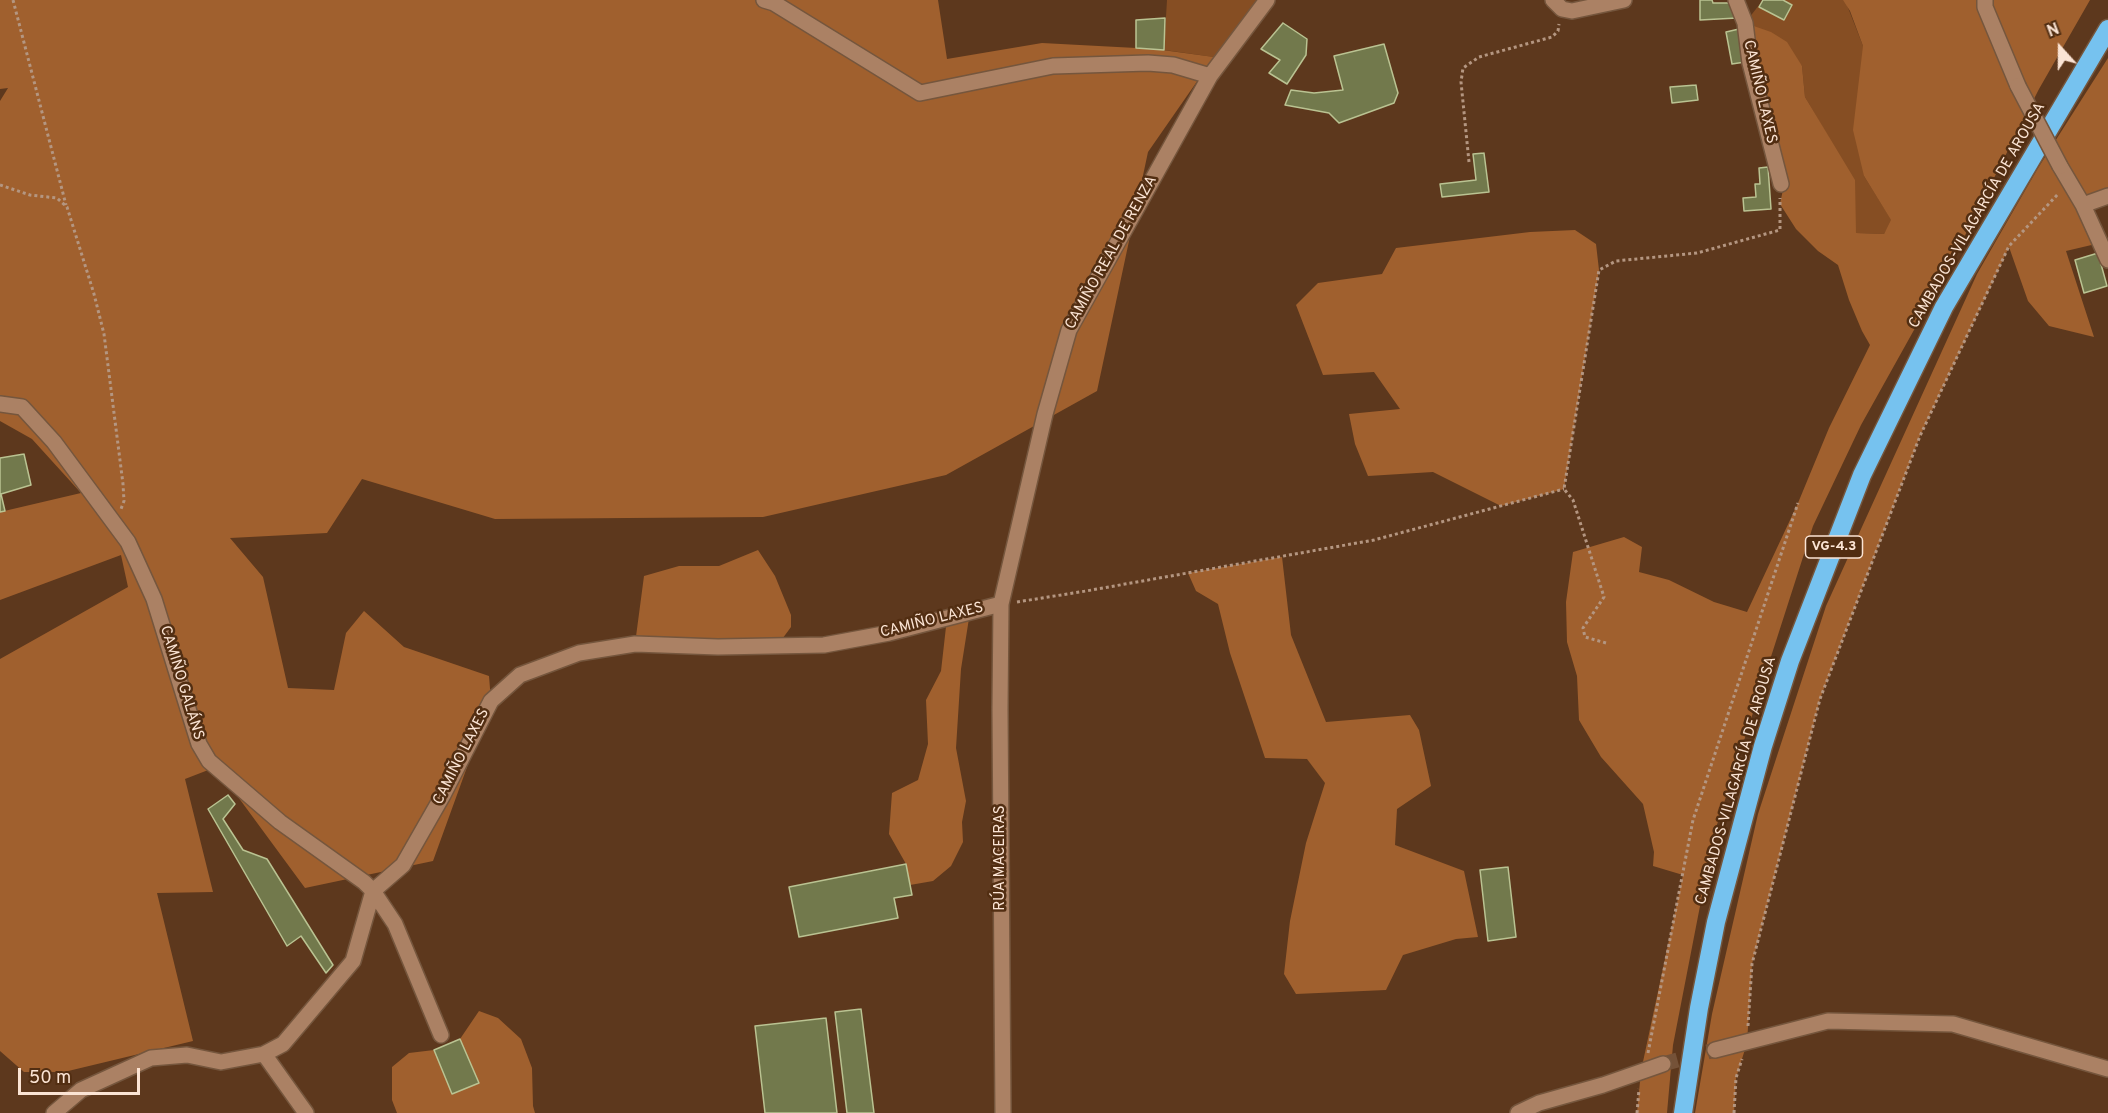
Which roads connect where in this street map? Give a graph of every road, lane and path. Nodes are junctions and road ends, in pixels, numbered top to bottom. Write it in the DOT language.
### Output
graph roads {
  1 [pos="13,0"];
  2 [pos="764,0"];
  3 [pos="1267,0"];
  4 [pos="1624,0"];
  5 [pos="1736,0"];
  6 [pos="1985,0"];
  7 [pos="1557,4"];
  8 [pos="2108,29"];
  9 [pos="1210,76"];
  10 [pos="1469,162"];
  11 [pos="2070,182"];
  12 [pos="1781,184"];
  13 [pos="0,185"];
  14 [pos="2108,196"];
  15 [pos="2083,205"];
  16 [pos="67,207"];
  17 [pos="2108,260"];
  18 [pos="0,404"];
  19 [pos="1564,489"];
  20 [pos="1798,503"];
  21 [pos="110,517"];
  22 [pos="1001,604"];
  23 [pos="1606,643"];
  24 [pos="373,891"];
  25 [pos="441,1035"];
  26 [pos="1747,1043"];
  27 [pos="1715,1050"];
  28 [pos="264,1054"];
  29 [pos="1663,1064"];
  30 [pos="2108,1069"];
  31 [pos="1641,1071"];
  32 [pos="54,1113"];
  33 [pos="306,1113"];
  34 [pos="1003,1113"];
  35 [pos="1518,1113"];
  36 [pos="1637,1113"];
  37 [pos="1683,1113"];
  38 [pos="1734,1113"];
  1 -- 16 [label="path"];
  2 -- 9 [label="street"];
  3 -- 9 [label="street, CAMIÑO REAL DE RENZA"];
  4 -- 7 [label="street"];
  5 -- 12 [label="street, CAMIÑO LAXES"];
  6 -- 11 [label="street, bridge"];
  7 -- 10 [label="path"];
  8 -- 37 [label="highway, CAMBADOS-VILAGARCÍA DE AROUSA / VG-4.3"];
  9 -- 22 [label="street, CAMIÑO REAL DE RENZA"];
  11 -- 15 [label="street"];
  11 -- 26 [label="path"];
  12 -- 19 [label="path"];
  13 -- 16 [label="path"];
  14 -- 15 [label="street"];
  15 -- 17 [label="street"];
  16 -- 21 [label="path"];
  18 -- 21 [label="street, CAMIÑO GALÁNS"];
  19 -- 22 [label="path"];
  19 -- 23 [label="path"];
  20 -- 31 [label="path"];
  21 -- 24 [label="street, CAMIÑO GALÁNS"];
  22 -- 24 [label="street, CAMIÑO LAXES"];
  22 -- 34 [label="street, RÚA MACEIRAS"];
  24 -- 25 [label="street, CAMIÑO GALÁNS"];
  24 -- 28 [label="street"];
  26 -- 27 [label="street"];
  26 -- 30 [label="street"];
  26 -- 38 [label="path"];
  28 -- 32 [label="street"];
  28 -- 33 [label="street"];
  29 -- 31 [label="street"];
  31 -- 35 [label="street"];
  31 -- 36 [label="path"];
}
